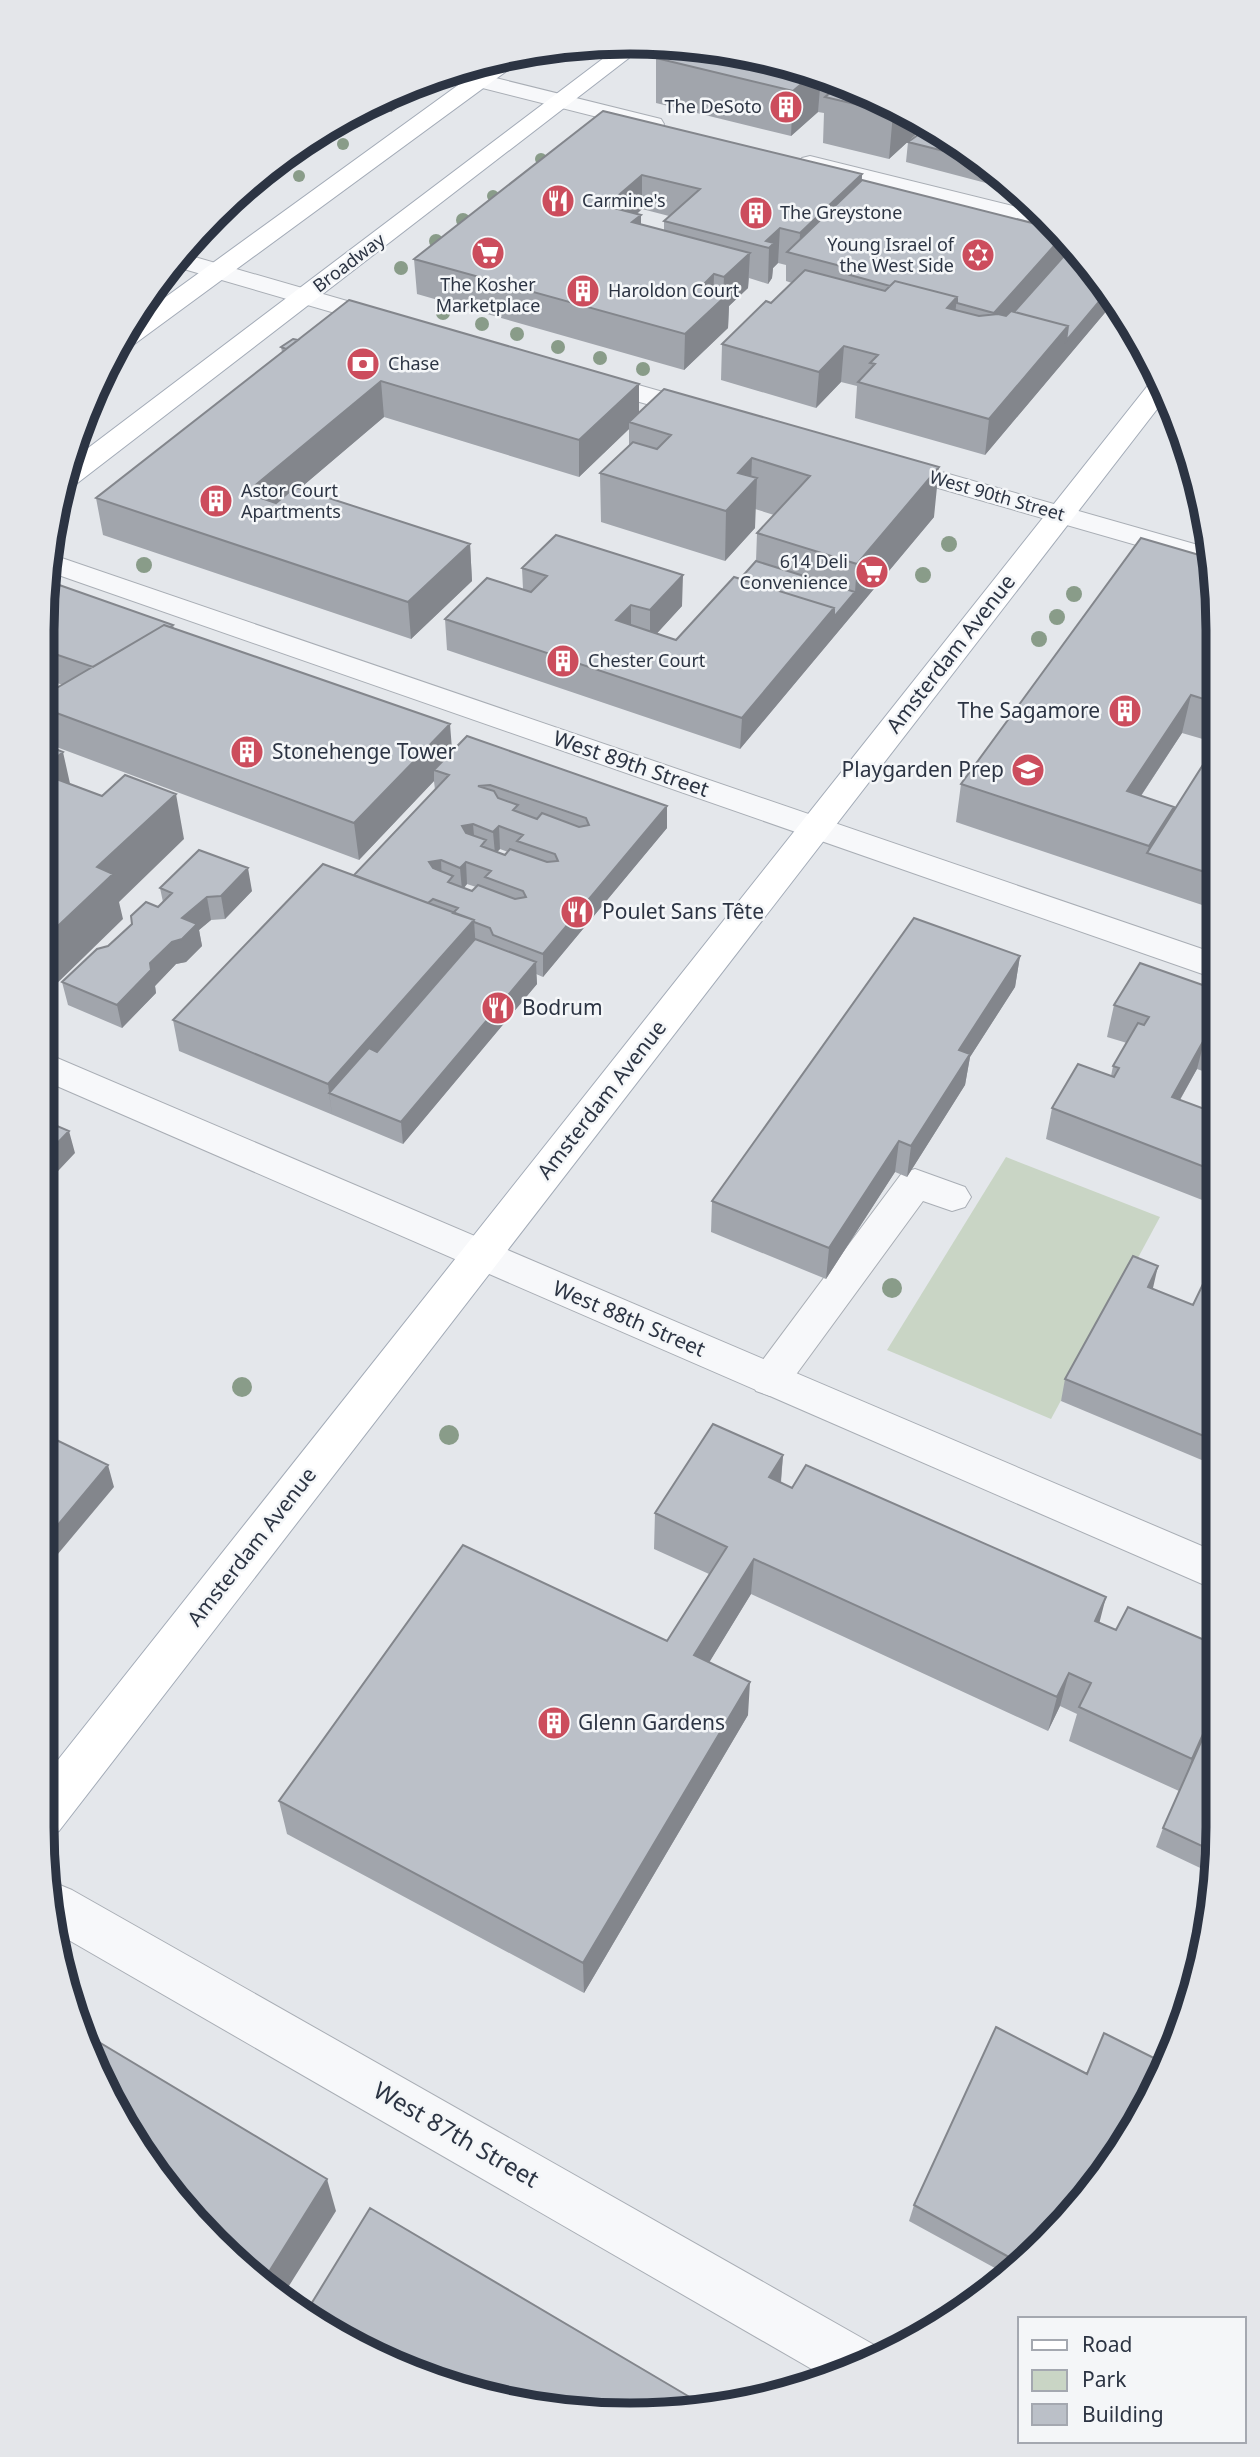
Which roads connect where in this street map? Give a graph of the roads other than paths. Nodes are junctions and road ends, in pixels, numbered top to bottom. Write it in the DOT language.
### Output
graph roads {
  1 [pos="623,54"];
  2 [pos="491,72"];
  3 [pos="467,78"];
  4 [pos="478,81"];
  5 [pos="561,101"];
  6 [pos="677,130"];
  7 [pos="782,156"];
  8 [pos="1032,219"];
  9 [pos="187,262"];
  10 [pos="217,271"];
  11 [pos="305,297"];
  12 [pos="140,327"];
  13 [pos="414,328"];
  14 [pos="560,370"];
  15 [pos="1154,393"];
  16 [pos="733,420"];
  17 [pos="865,458"];
  18 [pos="78,469"];
  19 [pos="1060,515"];
  20 [pos="1201,555"];
  21 [pos="58,565"];
  22 [pos="815,828"];
  23 [pos="1206,963"];
  24 [pos="54,1070"];
  25 [pos="952,1197"];
  26 [pos="481,1255"];
  27 [pos="770,1380"];
  28 [pos="1206,1568"];
  29 [pos="54,1801"];
  30 [pos="60,1909"];
  31 [pos="848,2360"];
  1 -- 5 [label="main road, Broadway"];
  2 -- 4 [label="main road"];
  3 -- 4 [label="street"];
  4 -- 5 [label="street"];
  4 -- 10 [label="main road"];
  5 -- 6 [label="street"];
  5 -- 11 [label="main road, Broadway"];
  7 -- 8 [label="street"];
  9 -- 10 [label="street"];
  10 -- 11 [label="street"];
  10 -- 12 [label="main road"];
  11 -- 13 [label="street"];
  11 -- 18 [label="main road, Broadway"];
  14 -- 16 [label="street"];
  15 -- 19 [label="main road, Amsterdam Avenue"];
  17 -- 19 [label="street, West 90th Street"];
  19 -- 20 [label="street, West 90th Street"];
  19 -- 22 [label="main road, Amsterdam Avenue"];
  21 -- 22 [label="street, West 89th Street"];
  22 -- 23 [label="street, West 89th Street"];
  22 -- 26 [label="main road, Amsterdam Avenue"];
  24 -- 26 [label="street, West 88th Street"];
  25 -- 27 [label="street"];
  26 -- 27 [label="street, West 88th Street"];
  26 -- 29 [label="main road, Amsterdam Avenue"];
  27 -- 28 [label="street, West 88th Street"];
  30 -- 31 [label="street, West 87th Street"];
}
